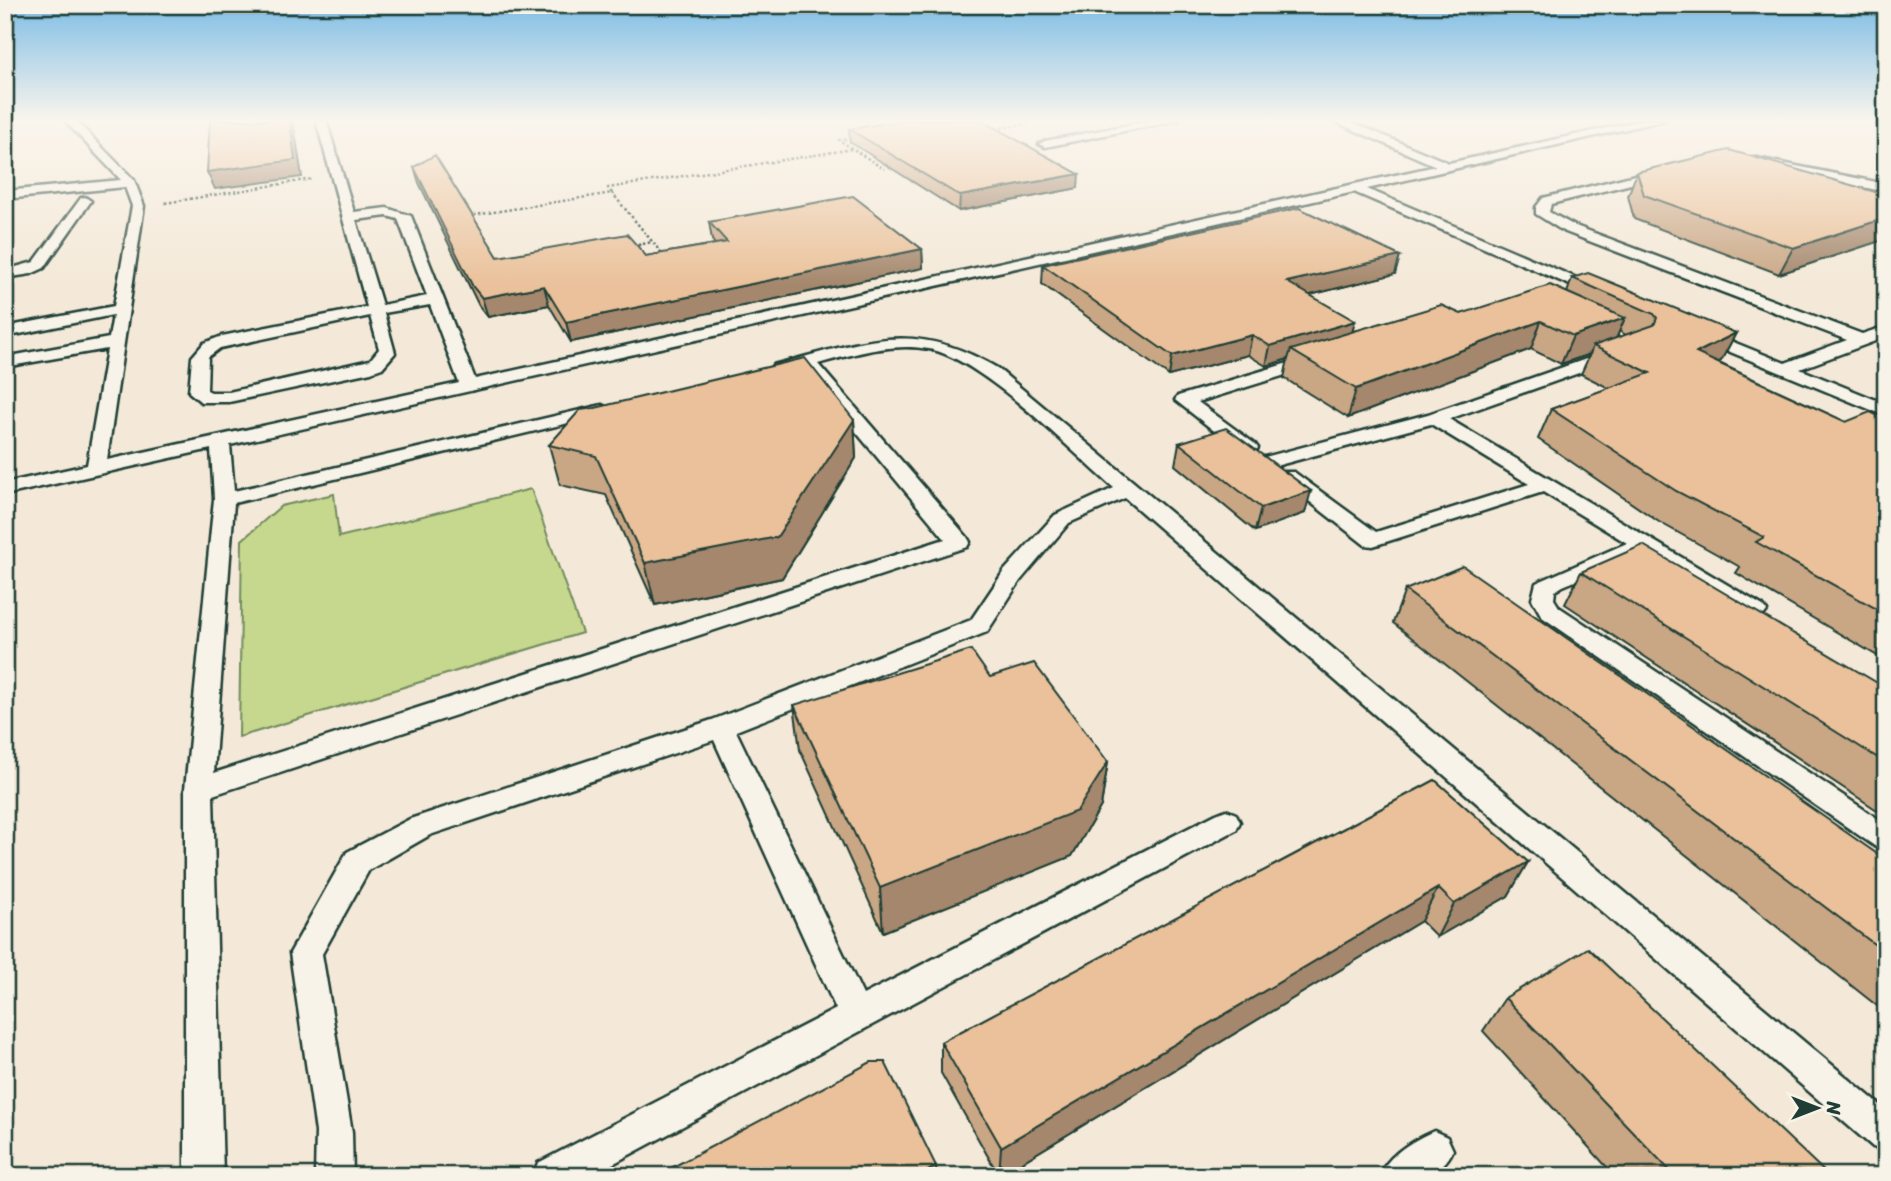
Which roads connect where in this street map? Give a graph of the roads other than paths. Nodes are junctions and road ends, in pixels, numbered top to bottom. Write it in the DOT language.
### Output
graph roads {
  1 [pos="122,175"];
  2 [pos="337,175"];
  3 [pos="1421,175"];
  4 [pos="1651,175"];
  5 [pos="1830,175"];
  6 [pos="130,183"];
  7 [pos="1886,188"];
  8 [pos="1359,190"];
  9 [pos="5,195"];
  10 [pos="85,201"];
  11 [pos="349,217"];
  12 [pos="5,274"];
  13 [pos="1570,281"];
  14 [pos="1548,288"];
  15 [pos="435,299"];
  16 [pos="1621,302"];
  17 [pos="121,309"];
  18 [pos="376,310"];
  19 [pos="1685,328"];
  20 [pos="5,331"];
  21 [pos="1886,331"];
  22 [pos="1610,336"];
  23 [pos="1862,340"];
  24 [pos="116,342"];
  25 [pos="1328,356"];
  26 [pos="5,362"];
  27 [pos="807,362"];
  28 [pos="1786,369"];
  29 [pos="753,375"];
  30 [pos="469,386"];
  31 [pos="631,403"];
  32 [pos="1886,411"];
  33 [pos="1434,418"];
  34 [pos="220,441"];
  35 [pos="1268,463"];
  36 [pos="96,469"];
  37 [pos="1545,485"];
  38 [pos="5,489"];
  39 [pos="1128,489"];
  40 [pos="224,499"];
  41 [pos="1644,544"];
  42 [pos="1771,621"];
  43 [pos="722,727"];
  44 [pos="200,789"];
  45 [pos="1226,822"];
  46 [pos="1886,839"];
  47 [pos="856,1016"];
  48 [pos="1886,1134"];
  49 [pos="1434,1150"];
  50 [pos="204,1176"];
  51 [pos="334,1176"];
  52 [pos="551,1176"];
  53 [pos="1398,1176"];
  1 -- 6 [label="lane"];
  2 -- 11 [label="lane"];
  3 -- 8 [label="lane"];
  4 -- 23 [label="lane"];
  5 -- 7 [label="lane"];
  6 -- 9 [label="lane"];
  6 -- 17 [label="lane"];
  8 -- 13 [label="lane"];
  8 -- 30 [label="lane"];
  10 -- 12 [label="lane"];
  11 -- 15 [label="lane"];
  11 -- 18 [label="lane"];
  13 -- 14 [label="lane"];
  13 -- 16 [label="lane"];
  15 -- 18 [label="lane"];
  15 -- 30 [label="lane"];
  17 -- 20 [label="lane"];
  17 -- 24 [label="lane"];
  18 -- 18 [label="lane"];
  19 -- 28 [label="lane"];
  21 -- 23 [label="lane"];
  22 -- 33 [label="lane"];
  23 -- 28 [label="lane"];
  24 -- 26 [label="lane"];
  24 -- 36 [label="lane"];
  25 -- 35 [label="lane"];
  27 -- 29 [label="lane"];
  27 -- 39 [label="lane"];
  27 -- 44 [label="lane"];
  28 -- 32 [label="lane"];
  30 -- 34 [label="lane"];
  31 -- 40 [label="lane"];
  33 -- 35 [label="lane"];
  33 -- 37 [label="lane"];
  34 -- 36 [label="lane"];
  34 -- 40 [label="lane"];
  35 -- 37 [label="lane"];
  36 -- 38 [label="lane"];
  37 -- 41 [label="lane"];
  39 -- 43 [label="lane"];
  39 -- 48 [label="lane"];
  40 -- 44 [label="lane"];
  41 -- 42 [label="lane"];
  41 -- 46 [label="lane"];
  43 -- 47 [label="lane"];
  43 -- 51 [label="lane"];
  44 -- 50 [label="lane"];
  45 -- 47 [label="lane"];
  47 -- 52 [label="lane"];
  49 -- 53 [label="lane"];
}
